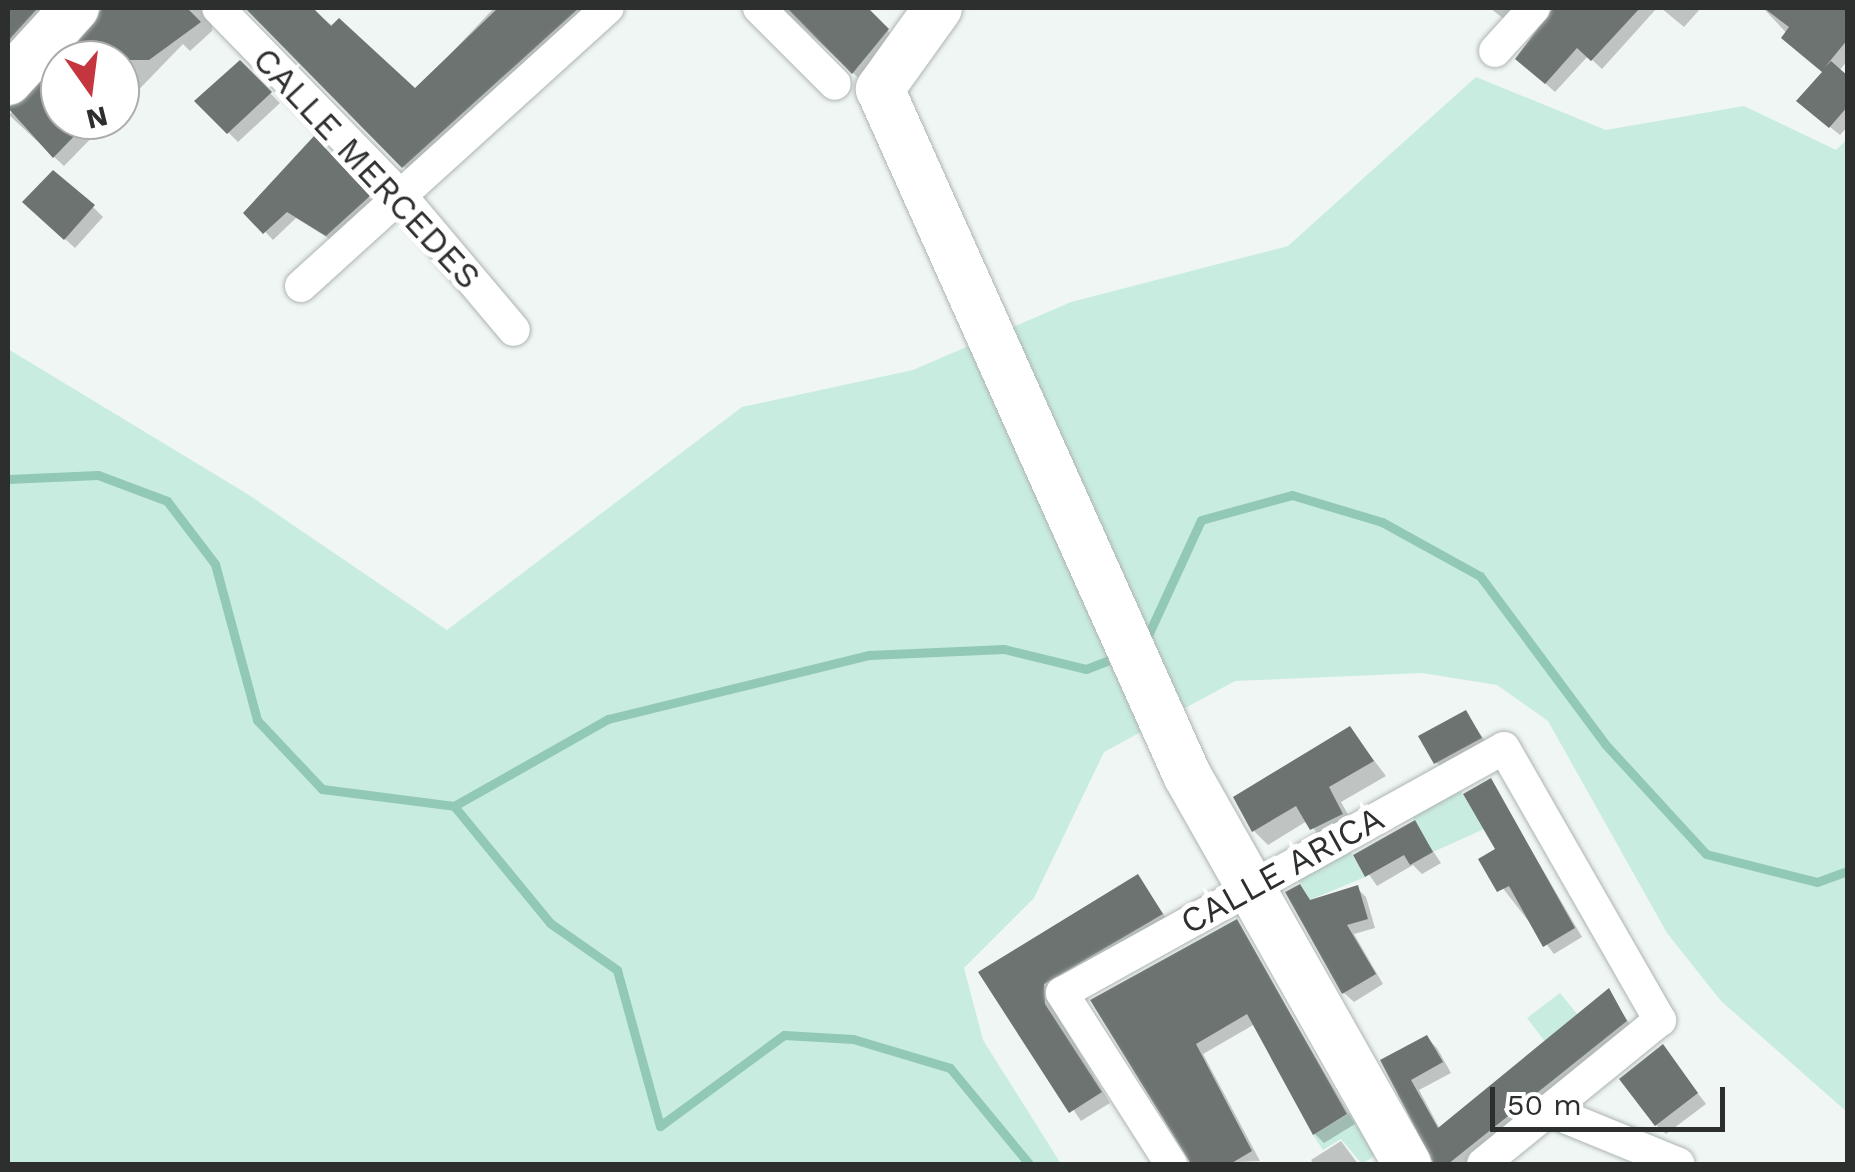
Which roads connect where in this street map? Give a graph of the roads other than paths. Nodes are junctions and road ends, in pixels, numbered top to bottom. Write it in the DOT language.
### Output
graph roads {
  1 [pos="75,8"];
  2 [pos="218,8"];
  3 [pos="608,8"];
  4 [pos="759,8"];
  5 [pos="938,8"];
  6 [pos="1534,8"];
  7 [pos="1495,51"];
  8 [pos="8,80"];
  9 [pos="835,84"];
  10 [pos="401,196"];
  11 [pos="301,286"];
  12 [pos="514,330"];
  13 [pos="1248,886"];
  14 [pos="1550,1111"];
  15 [pos="1171,1164"];
  16 [pos="1407,1164"];
  17 [pos="1482,1164"];
  18 [pos="1679,1164"];
  1 -- 8 [label="street"];
  2 -- 10 [label="street, CALLE MERCEDES"];
  3 -- 10 [label="street"];
  4 -- 9 [label="street"];
  5 -- 13 [label="street"];
  6 -- 7 [label="street"];
  10 -- 11 [label="street"];
  10 -- 12 [label="street, CALLE MERCEDES"];
  13 -- 14 [label="street, CALLE ARICA"];
  13 -- 15 [label="street, CALLE ARICA"];
  13 -- 16 [label="street"];
  14 -- 17 [label="street"];
  14 -- 18 [label="street"];
}
